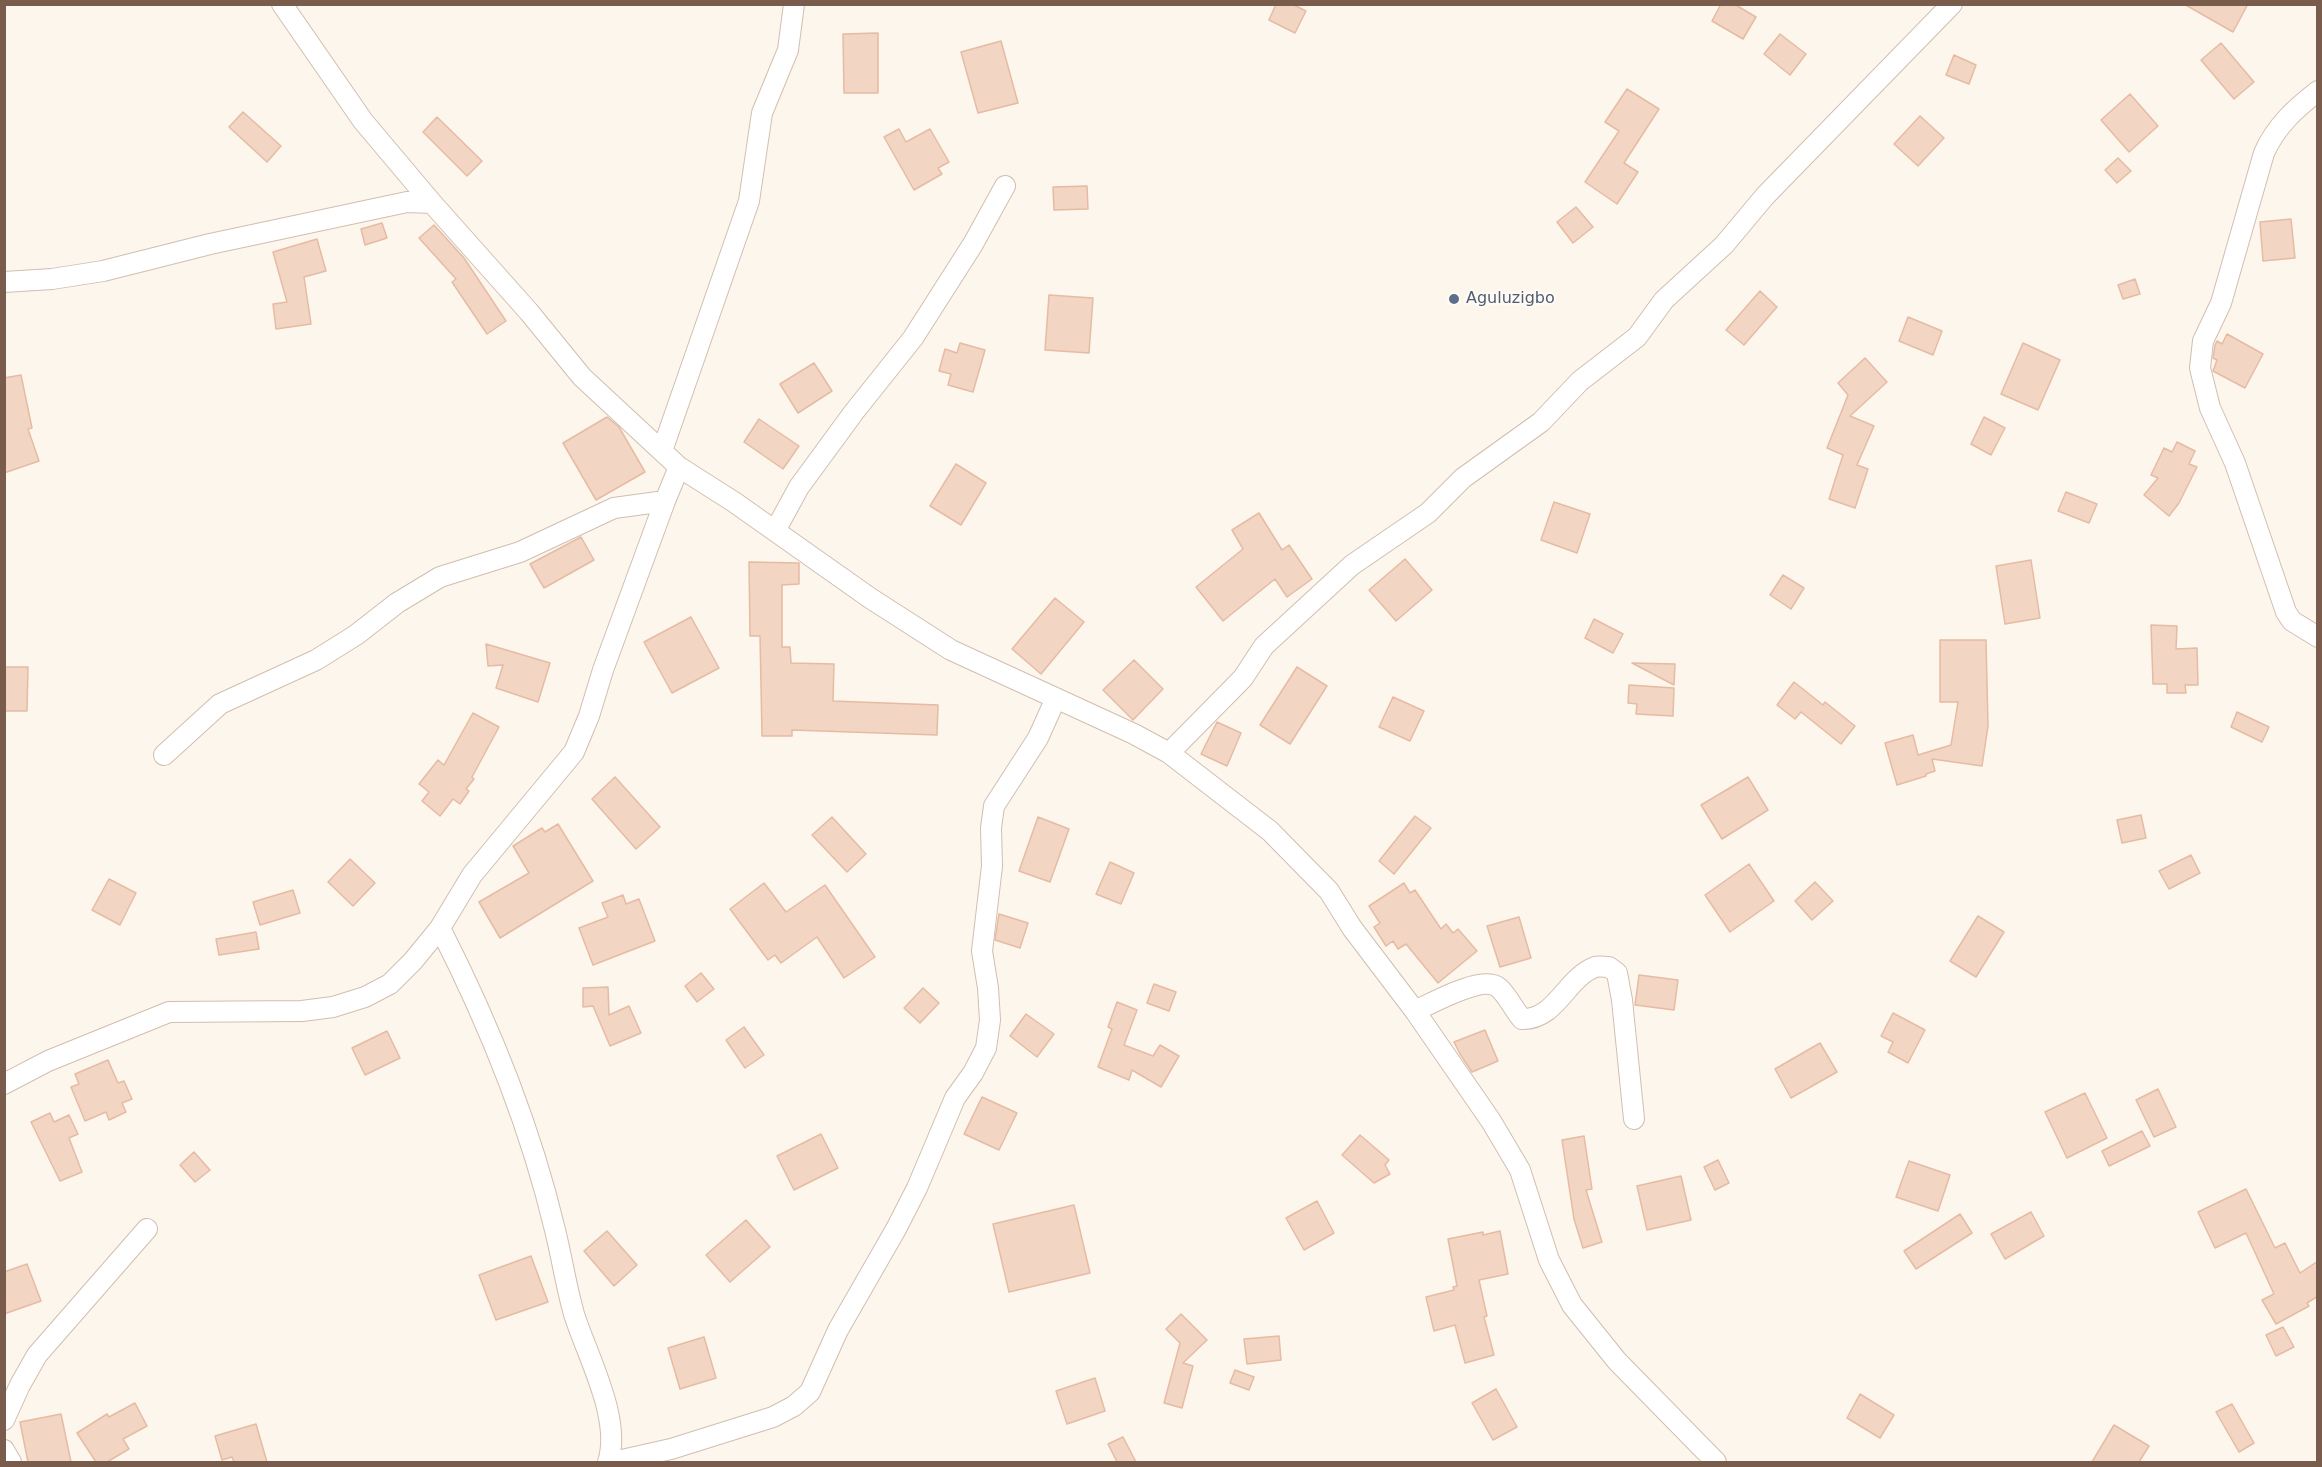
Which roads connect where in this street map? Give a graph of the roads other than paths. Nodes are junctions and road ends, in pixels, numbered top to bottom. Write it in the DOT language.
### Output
graph roads {
  1 [pos="794,4"];
  2 [pos="1952,4"];
  3 [pos="289,8"];
  4 [pos="2318,91"];
  5 [pos="1005,186"];
  6 [pos="432,203"];
  7 [pos="4,282"];
  8 [pos="662,451"];
  9 [pos="679,467"];
  10 [pos="665,501"];
  11 [pos="775,531"];
  12 [pos="2318,637"];
  13 [pos="1056,698"];
  14 [pos="1169,753"];
  15 [pos="164,755"];
  16 [pos="440,928"];
  17 [pos="1415,1011"];
  18 [pos="4,1084"];
  19 [pos="1634,1119"];
  20 [pos="147,1229"];
  21 [pos="4,1419"];
  22 [pos="4,1450"];
  23 [pos="11,1462"];
  24 [pos="608,1462"];
  25 [pos="613,1462"];
  26 [pos="1716,1462"];
  1 -- 8 [label="street"];
  2 -- 14 [label="street"];
  3 -- 6 [label="street"];
  4 -- 12 [label="street"];
  5 -- 11 [label="street"];
  6 -- 7 [label="street"];
  6 -- 8 [label="street"];
  8 -- 9 [label="street"];
  9 -- 10 [label="street"];
  9 -- 11 [label="street"];
  10 -- 15 [label="street"];
  10 -- 16 [label="street"];
  11 -- 13 [label="street"];
  13 -- 14 [label="street"];
  13 -- 25 [label="street"];
  14 -- 17 [label="street"];
  16 -- 18 [label="street"];
  16 -- 24 [label="street"];
  17 -- 19 [label="street"];
  17 -- 26 [label="street"];
  20 -- 21 [label="street"];
  22 -- 23 [label="street"];
}
